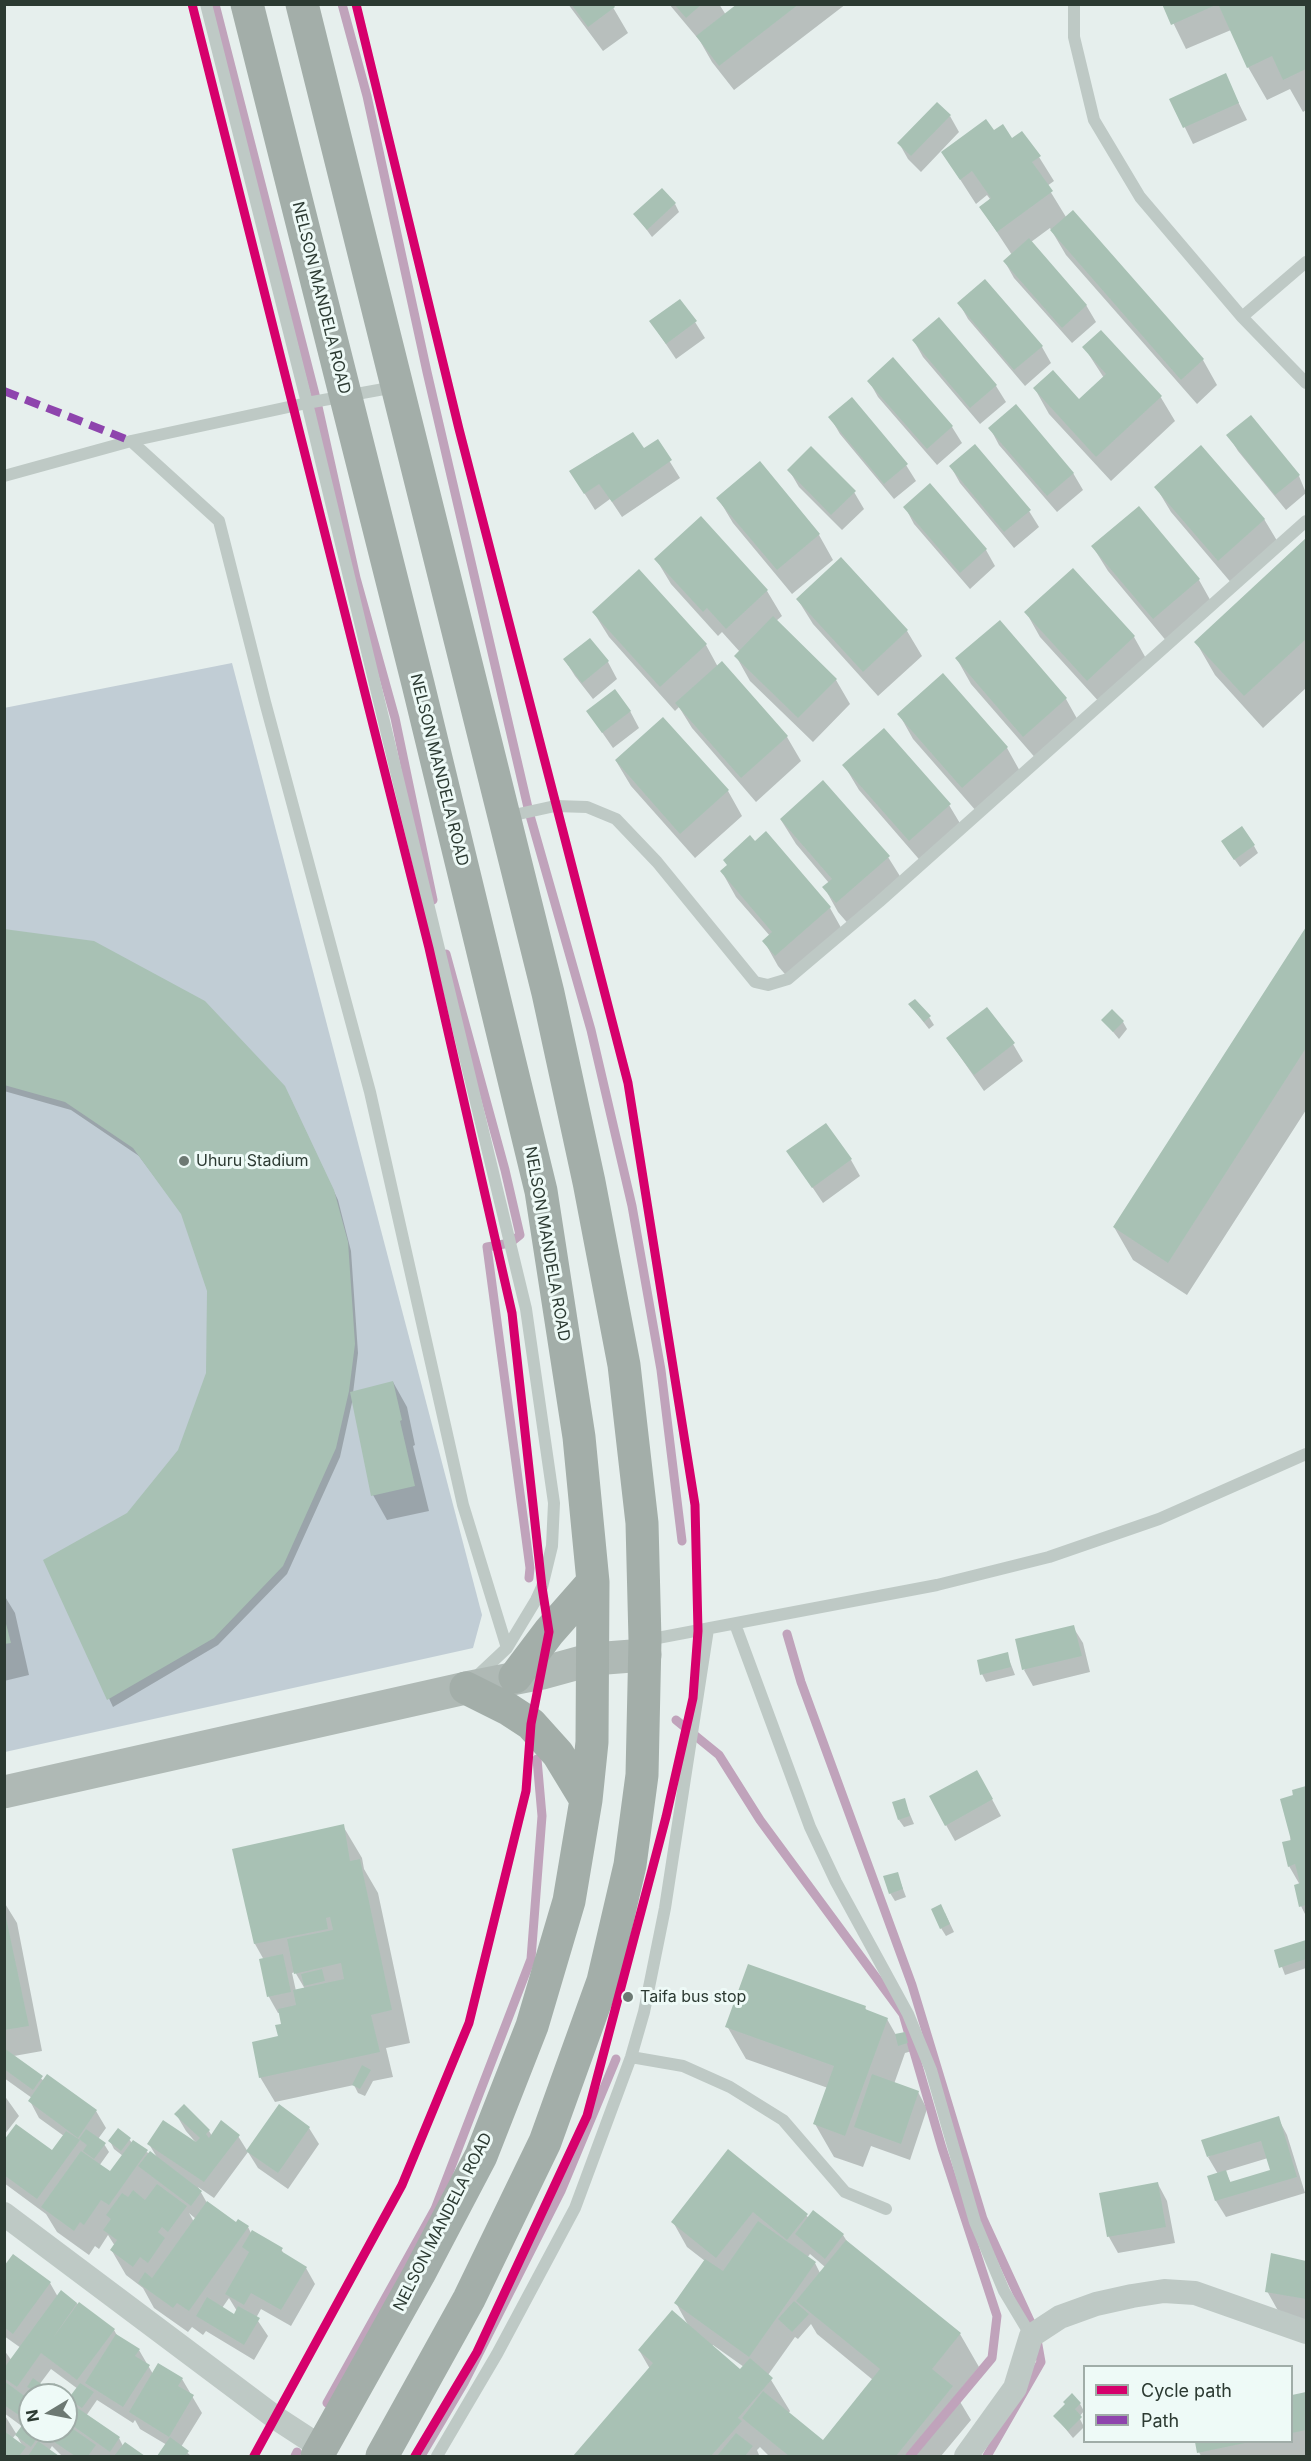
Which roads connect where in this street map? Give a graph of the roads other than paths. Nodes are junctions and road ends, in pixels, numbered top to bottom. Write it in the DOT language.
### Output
graph roads {
  1 [pos="206,4"];
  2 [pos="247,4"];
  3 [pos="302,4"];
  4 [pos="1074,4"];
  5 [pos="1306,262"];
  6 [pos="1242,317"];
  7 [pos="1306,383"];
  8 [pos="397,386"];
  9 [pos="346,396"];
  10 [pos="306,403"];
  11 [pos="131,441"];
  12 [pos="4,476"];
  13 [pos="1306,521"];
  14 [pos="505,817"];
  15 [pos="1306,1454"];
  16 [pos="593,1582"];
  17 [pos="735,1624"];
  18 [pos="708,1629"];
  19 [pos="645,1647"];
  20 [pos="593,1659"];
  21 [pos="511,1663"];
  22 [pos="466,1688"];
  23 [pos="4,1792"];
  24 [pos="586,1800"];
  25 [pos="632,2057"];
  26 [pos="886,2209"];
  27 [pos="4,2214"];
  28 [pos="1306,2332"];
  29 [pos="1029,2342"];
  30 [pos="319,2452"];
  31 [pos="382,2457"];
  32 [pos="437,2457"];
  33 [pos="966,2457"];
  1 -- 10 [label="lane"];
  2 -- 9 [label="main road, NELSON MANDELA ROAD"];
  3 -- 8 [label="main road"];
  4 -- 6 [label="lane"];
  5 -- 6 [label="lane"];
  6 -- 7 [label="lane"];
  8 -- 9 [label="lane"];
  8 -- 14 [label="main road"];
  9 -- 10 [label="lane"];
  9 -- 16 [label="main road, NELSON MANDELA ROAD"];
  10 -- 11 [label="lane"];
  10 -- 21 [label="lane"];
  11 -- 12 [label="lane"];
  11 -- 21 [label="lane"];
  13 -- 14 [label="lane"];
  14 -- 19 [label="main road"];
  15 -- 17 [label="lane"];
  16 -- 20 [label="main road, NELSON MANDELA ROAD"];
  16 -- 21 [label="main road"];
  17 -- 18 [label="lane"];
  17 -- 29 [label="lane"];
  18 -- 19 [label="lane"];
  18 -- 25 [label="lane"];
  19 -- 20 [label="street"];
  19 -- 31 [label="main road"];
  20 -- 21 [label="street"];
  20 -- 24 [label="main road, NELSON MANDELA ROAD"];
  21 -- 22 [label="street"];
  22 -- 23 [label="street"];
  22 -- 24 [label="main road"];
  24 -- 30 [label="main road, NELSON MANDELA ROAD"];
  25 -- 26 [label="lane"];
  25 -- 32 [label="lane"];
  27 -- 30 [label="street"];
  28 -- 29 [label="street"];
  29 -- 33 [label="street"];
}
